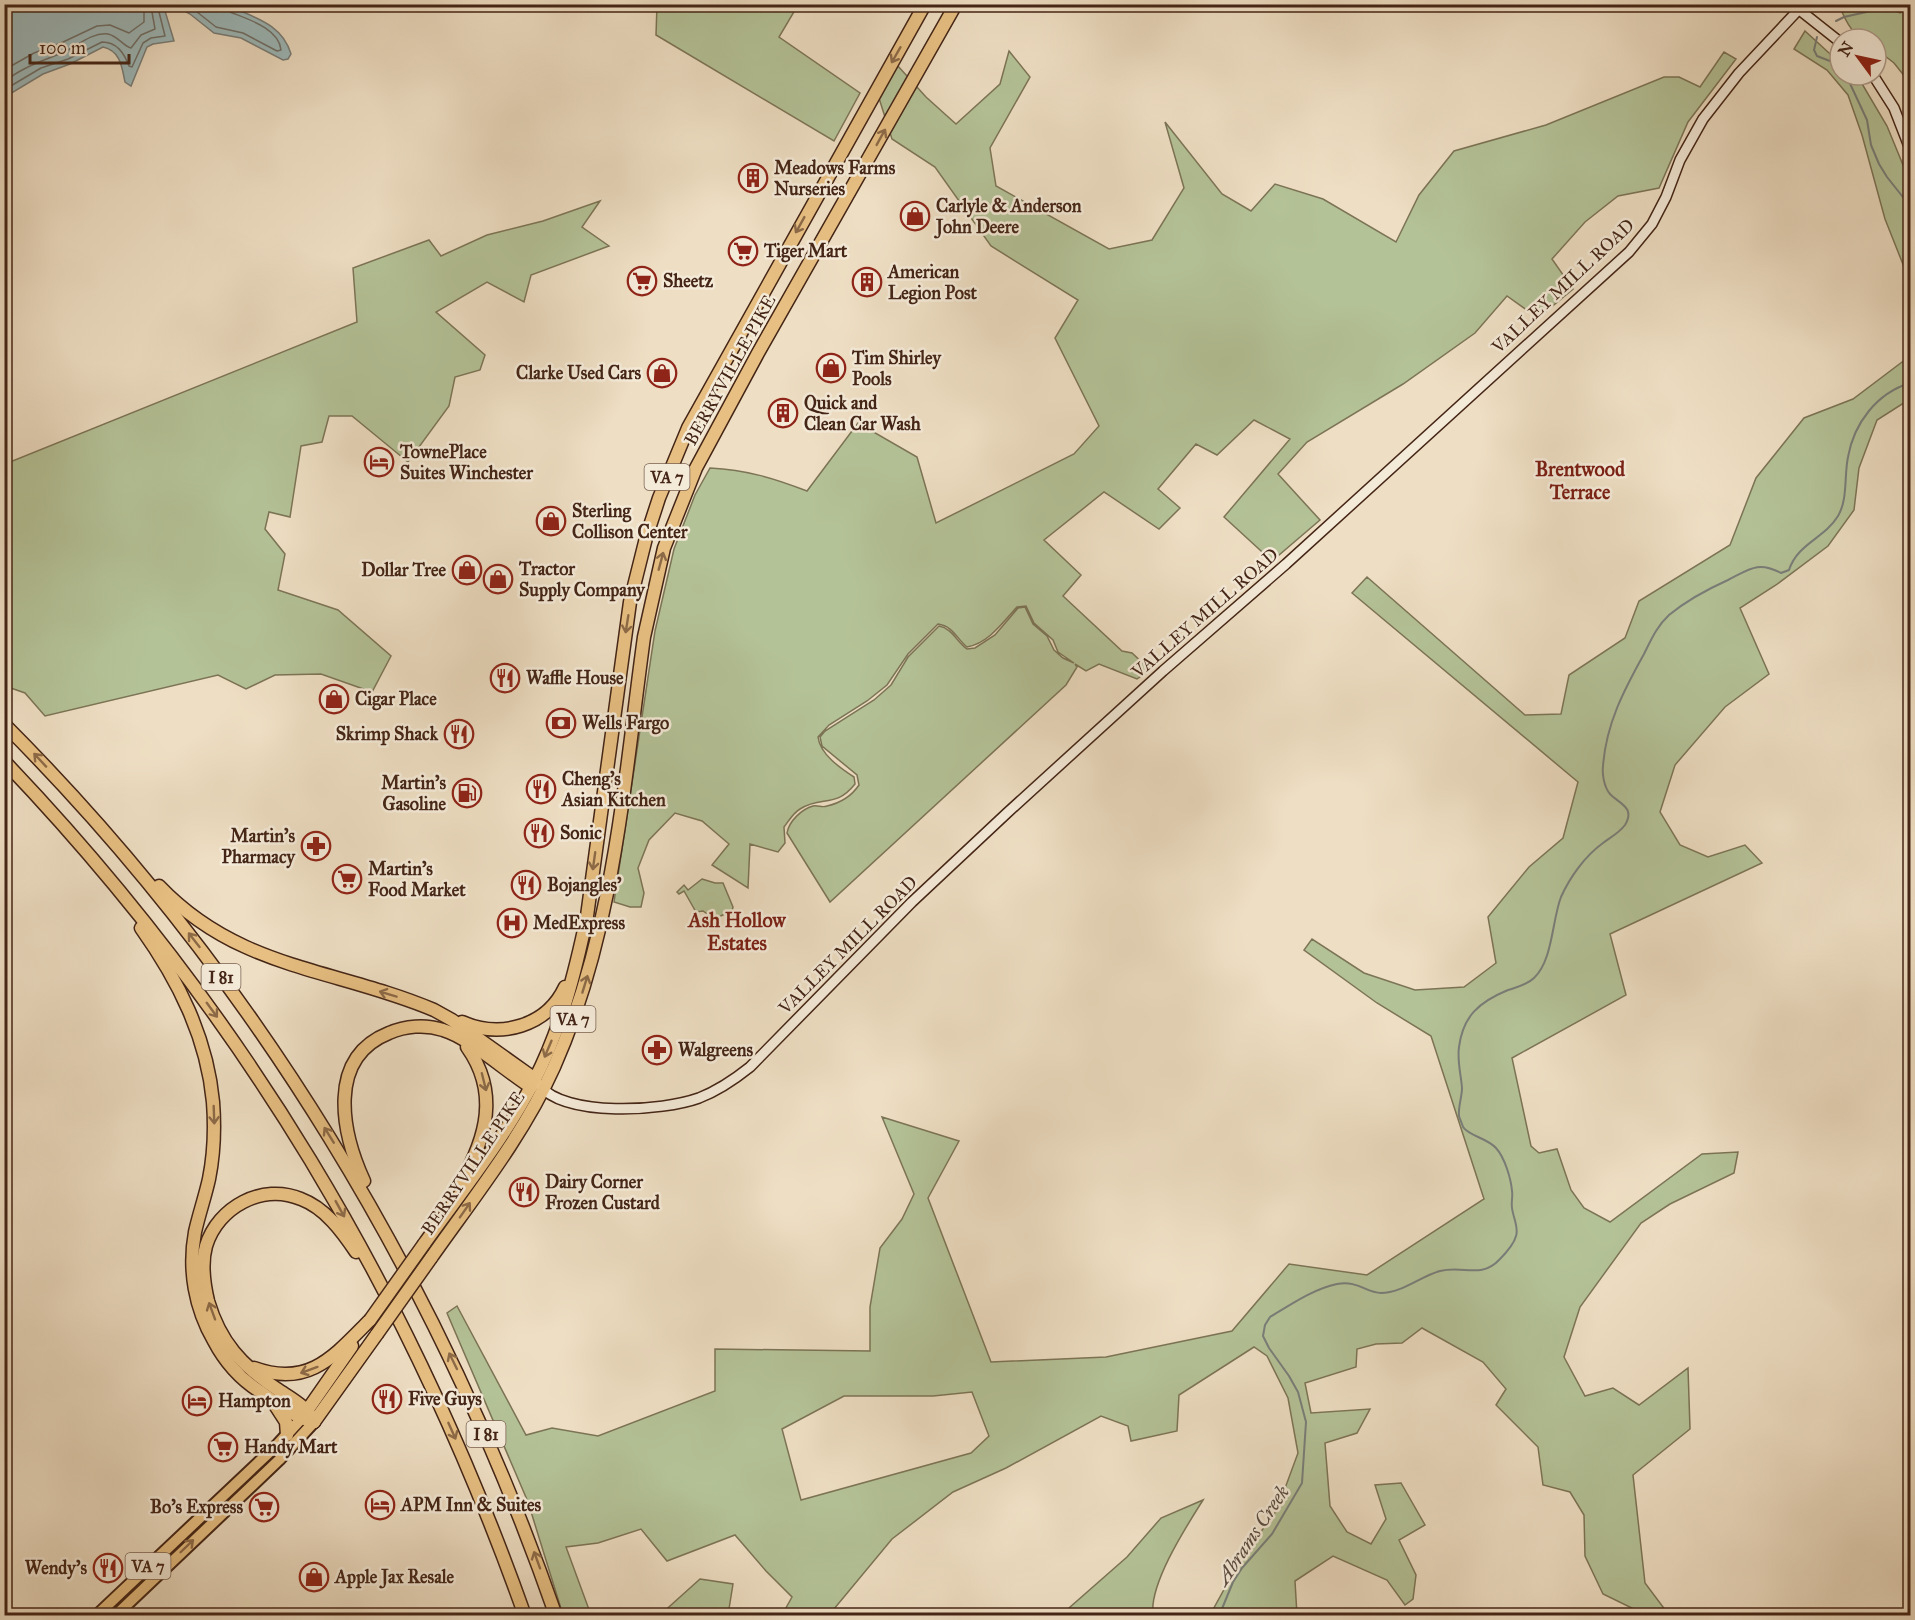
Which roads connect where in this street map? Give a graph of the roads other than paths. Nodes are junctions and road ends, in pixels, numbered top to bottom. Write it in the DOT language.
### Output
graph roads {
  1 [pos="925,4"];
  2 [pos="956,4"];
  3 [pos="1798,6"];
  4 [pos="1828,33"];
  5 [pos="1881,87"];
  6 [pos="1911,149"];
  7 [pos="4,724"];
  8 [pos="4,761"];
  9 [pos="60,782"];
  10 [pos="43,802"];
  11 [pos="585,926"];
  12 [pos="443,1014"];
  13 [pos="453,1034"];
  14 [pos="536,1085"];
  15 [pos="424,1244"];
  16 [pos="400,1258"];
  17 [pos="370,1320"];
  18 [pos="400,1322"];
  19 [pos="242,1361"];
  20 [pos="266,1396"];
  21 [pos="308,1417"];
  22 [pos="287,1435"];
  23 [pos="242,1478"];
  24 [pos="250,1487"];
  25 [pos="96,1616"];
  26 [pos="115,1616"];
  27 [pos="525,1616"];
  28 [pos="556,1616"];
  1 -- 11 [label="highway, BERRYVILLE PIKE / VA 7, one-way"];
  14 -- 2 [label="highway, BERRYVILLE PIKE / VA 7, one-way"];
  3 -- 4 [label="street"];
  3 -- 14 [label="street, VALLEY MILL ROAD"];
  5 -- 6 [label="street"];
  9 -- 7 [label="highway, I 81, one-way"];
  8 -- 10 [label="highway, I 81"];
  12 -- 9 [label="highway, one-way"];
  16 -- 9 [label="highway, I 81, one-way"];
  10 -- 18 [label="highway, I 81, one-way"];
  10 -- 20 [label="highway, one-way"];
  11 -- 12 [label="highway"];
  11 -- 14 [label="highway, BERRYVILLE PIKE / VA 7, one-way"];
  12 -- 14 [label="highway"];
  13 -- 14 [label="highway"];
  13 -- 15 [label="highway, one-way"];
  13 -- 16 [label="highway"];
  14 -- 15 [label="highway, BERRYVILLE PIKE / VA 7"];
  21 -- 14 [label="highway, BERRYVILLE PIKE / VA 7, one-way, bridge"];
  15 -- 17 [label="highway, BERRYVILLE PIKE / VA 7, bridge"];
  28 -- 16 [label="highway, I 81, one-way"];
  17 -- 19 [label="highway, one-way"];
  17 -- 21 [label="highway, VA 7"];
  19 -- 18 [label="highway, one-way"];
  18 -- 27 [label="highway, I 81, one-way"];
  19 -- 21 [label="highway"];
  20 -- 21 [label="highway"];
  20 -- 22 [label="highway"];
  21 -- 22 [label="main road, VA 7"];
  21 -- 24 [label="main road, VA 7"];
  22 -- 23 [label="main road, VA 7"];
  23 -- 24 [label="main road"];
  23 -- 25 [label="main road, VA 7"];
  26 -- 24 [label="main road, VA 7, one-way"];
}
